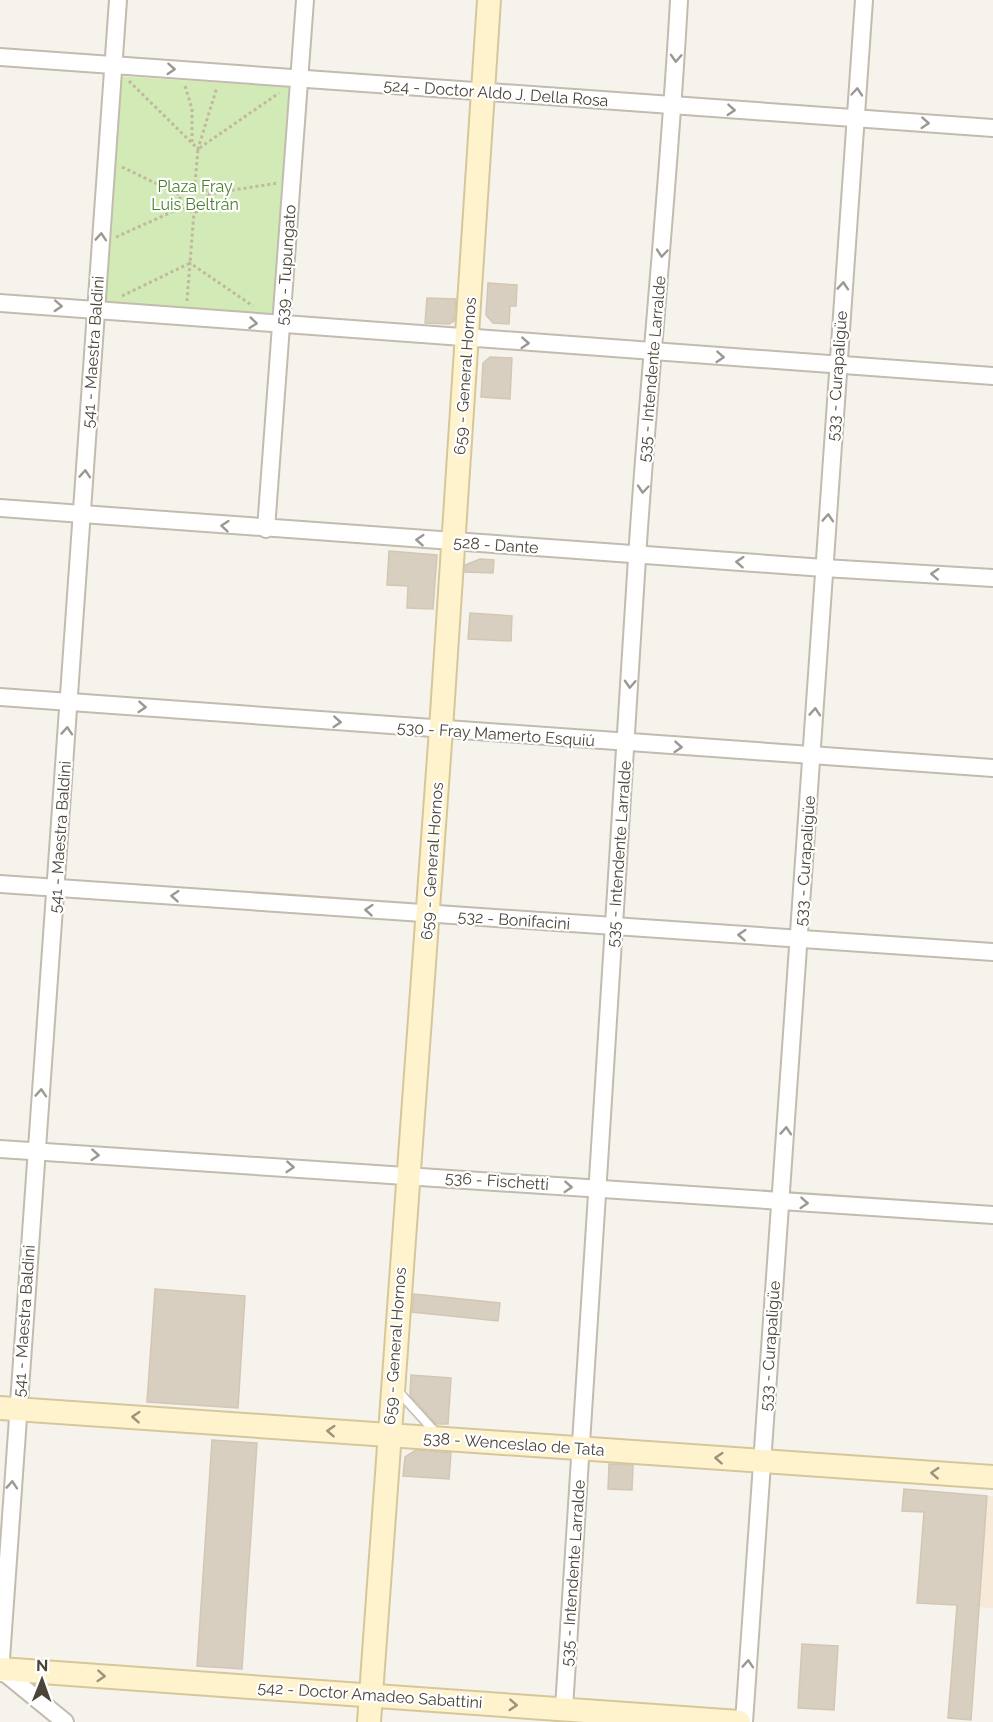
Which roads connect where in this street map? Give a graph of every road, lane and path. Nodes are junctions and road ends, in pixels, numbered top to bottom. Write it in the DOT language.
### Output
graph roads {
  1 [pos="118,0"];
  2 [pos="304,0"];
  3 [pos="489,0"];
  4 [pos="679,0"];
  5 [pos="864,0"];
  6 [pos="0,57"];
  7 [pos="112,65"];
  8 [pos="179,70"];
  9 [pos="222,72"];
  10 [pos="300,80"];
  11 [pos="484,92"];
  12 [pos="674,106"];
  13 [pos="855,117"];
  14 [pos="993,128"];
  15 [pos="192,144"];
  16 [pos="198,149"];
  17 [pos="108,160"];
  18 [pos="293,180"];
  19 [pos="195,183"];
  20 [pos="208,194"];
  21 [pos="180,195"];
  22 [pos="183,207"];
  23 [pos="194,212"];
  24 [pos="101,243"];
  25 [pos="190,263"];
  26 [pos="0,303"];
  27 [pos="254,307"];
  28 [pos="96,308"];
  29 [pos="186,316"];
  30 [pos="282,326"];
  31 [pos="467,339"];
  32 [pos="654,351"];
  33 [pos="838,366"];
  34 [pos="993,376"];
  35 [pos="0,508"];
  36 [pos="82,514"];
  37 [pos="266,529"];
  38 [pos="454,542"];
  39 [pos="637,555"];
  40 [pos="825,568"];
  41 [pos="993,578"];
  42 [pos="0,697"];
  43 [pos="69,702"];
  44 [pos="441,729"];
  45 [pos="626,744"];
  46 [pos="813,755"];
  47 [pos="993,768"];
  48 [pos="0,884"];
  49 [pos="57,887"];
  50 [pos="428,915"];
  51 [pos="615,927"];
  52 [pos="800,938"];
  53 [pos="993,952"];
  54 [pos="0,1149"];
  55 [pos="37,1152"];
  56 [pos="407,1174"];
  57 [pos="599,1189"];
  58 [pos="781,1202"];
  59 [pos="993,1215"];
  60 [pos="392,1386"];
  61 [pos="8,1409"];
  62 [pos="389,1435"];
  63 [pos="441,1438"];
  64 [pos="581,1449"];
  65 [pos="762,1461"];
  66 [pos="993,1477"];
  67 [pos="0,1670"];
  68 [pos="371,1696"];
  69 [pos="564,1708"];
  70 [pos="66,1722"];
  71 [pos="369,1722"];
  72 [pos="739,1722"];
  73 [pos="744,1722"];
  1 -- 7 [label="street, 541 - Maestra Baldini"];
  2 -- 10 [label="street, 539 - Tupungato"];
  3 -- 11 [label="street, 659 - General Hornos"];
  4 -- 12 [label="street, 535 - Intendente Larralde, one-way"];
  13 -- 5 [label="street, 533 - Curapaligüe, one-way"];
  6 -- 7 [label="street, 524 - Doctor Aldo J. Della Rosa"];
  7 -- 8 [label="street, 524 - Doctor Aldo J. Della Rosa, one-way"];
  7 -- 15 [label="path"];
  7 -- 17 [label="street, 541 - Maestra Baldini"];
  8 -- 9 [label="street, 524 - Doctor Aldo J. Della Rosa"];
  8 -- 15 [label="path"];
  9 -- 10 [label="street, 524 - Doctor Aldo J. Della Rosa"];
  9 -- 16 [label="path"];
  10 -- 11 [label="street, 524 - Doctor Aldo J. Della Rosa"];
  10 -- 16 [label="path"];
  10 -- 18 [label="street, 539 - Tupungato"];
  11 -- 12 [label="street, 524 - Doctor Aldo J. Della Rosa"];
  11 -- 31 [label="street, 659 - General Hornos"];
  12 -- 13 [label="street, 524 - Doctor Aldo J. Della Rosa, one-way"];
  12 -- 32 [label="street, 535 - Intendente Larralde, one-way"];
  13 -- 14 [label="street, 524 - Doctor Aldo J. Della Rosa, one-way"];
  33 -- 13 [label="street, 533 - Curapaligüe, one-way"];
  15 -- 16 [label="path"];
  16 -- 19 [label="path"];
  17 -- 21 [label="path"];
  24 -- 17 [label="street, 541 - Maestra Baldini, one-way"];
  18 -- 20 [label="path"];
  18 -- 30 [label="street, 539 - Tupungato"];
  19 -- 20 [label="path"];
  19 -- 21 [label="path"];
  20 -- 23 [label="path"];
  21 -- 22 [label="path"];
  22 -- 23 [label="path"];
  22 -- 24 [label="path"];
  23 -- 25 [label="path"];
  24 -- 28 [label="street, 541 - Maestra Baldini"];
  25 -- 27 [label="path"];
  25 -- 28 [label="path"];
  25 -- 29 [label="path"];
  26 -- 28 [label="street, one-way"];
  28 -- 29 [label="street"];
  36 -- 28 [label="street, 541 - Maestra Baldini, one-way"];
  29 -- 30 [label="street, one-way"];
  30 -- 31 [label="street"];
  30 -- 37 [label="street, 539 - Tupungato"];
  31 -- 32 [label="street, one-way"];
  31 -- 38 [label="street, 659 - General Hornos"];
  32 -- 33 [label="street, one-way"];
  32 -- 39 [label="street, 535 - Intendente Larralde, one-way"];
  33 -- 34 [label="street"];
  40 -- 33 [label="street, 533 - Curapaligüe, one-way"];
  35 -- 36 [label="street, 528 - Dante"];
  37 -- 36 [label="street, 528 - Dante, one-way"];
  36 -- 43 [label="street, 541 - Maestra Baldini"];
  38 -- 37 [label="street, 528 - Dante, one-way"];
  38 -- 39 [label="street, 528 - Dante"];
  38 -- 44 [label="street, 659 - General Hornos"];
  40 -- 39 [label="street, 528 - Dante, one-way"];
  39 -- 45 [label="street, 535 - Intendente Larralde, one-way"];
  41 -- 40 [label="street, 528 - Dante, one-way"];
  46 -- 40 [label="street, 533 - Curapaligüe, one-way"];
  42 -- 43 [label="street, 530 - Fray Mamerto Esquiú"];
  43 -- 44 [label="street, 530 - Fray Mamerto Esquiú, one-way"];
  49 -- 43 [label="street, 541 - Maestra Baldini, one-way"];
  44 -- 45 [label="street, 530 - Fray Mamerto Esquiú"];
  44 -- 50 [label="street, 659 - General Hornos"];
  45 -- 46 [label="street, 530 - Fray Mamerto Esquiú, one-way"];
  45 -- 51 [label="street, 535 - Intendente Larralde"];
  46 -- 47 [label="street, 530 - Fray Mamerto Esquiú"];
  46 -- 52 [label="street, 533 - Curapaligüe"];
  48 -- 49 [label="street, 532 - Bonifacini"];
  50 -- 49 [label="street, 532 - Bonifacini, one-way"];
  55 -- 49 [label="street, 541 - Maestra Baldini, one-way"];
  50 -- 51 [label="street, 532 - Bonifacini"];
  50 -- 56 [label="street, 659 - General Hornos"];
  52 -- 51 [label="street, 532 - Bonifacini, one-way"];
  51 -- 57 [label="street, 535 - Intendente Larralde"];
  52 -- 53 [label="street, 532 - Bonifacini"];
  58 -- 52 [label="street, 533 - Curapaligüe, one-way"];
  54 -- 55 [label="street, 536 - Fischetti"];
  55 -- 56 [label="street, 536 - Fischetti, one-way"];
  55 -- 61 [label="street, 541 - Maestra Baldini"];
  56 -- 57 [label="street, 536 - Fischetti, one-way"];
  56 -- 60 [label="street, 659 - General Hornos"];
  57 -- 58 [label="street, 536 - Fischetti"];
  57 -- 64 [label="street, 535 - Intendente Larralde"];
  58 -- 59 [label="street, 536 - Fischetti, one-way"];
  58 -- 65 [label="street, 533 - Curapaligüe"];
  60 -- 62 [label="street, 659 - General Hornos"];
  60 -- 63 [label="lane"];
  62 -- 61 [label="street, 538 - Wenceslao de Tata, one-way"];
  67 -- 61 [label="street, 541 - Maestra Baldini, one-way"];
  62 -- 63 [label="street, 538 - Wenceslao de Tata"];
  62 -- 68 [label="street, 659 - General Hornos"];
  63 -- 64 [label="street, 538 - Wenceslao de Tata"];
  65 -- 64 [label="street, 538 - Wenceslao de Tata, one-way"];
  64 -- 69 [label="street, 535 - Intendente Larralde"];
  66 -- 65 [label="street, 538 - Wenceslao de Tata, one-way"];
  73 -- 65 [label="street, 533 - Curapaligüe, one-way"];
  67 -- 68 [label="street, 542 - Doctor Amadeo Sabattini, one-way"];
  67 -- 70 [label="street"];
  68 -- 69 [label="street, 542 - Doctor Amadeo Sabattini, one-way"];
  68 -- 71 [label="street, 659 - General Hornos"];
  69 -- 72 [label="street, 542 - Doctor Amadeo Sabattini"];
}
